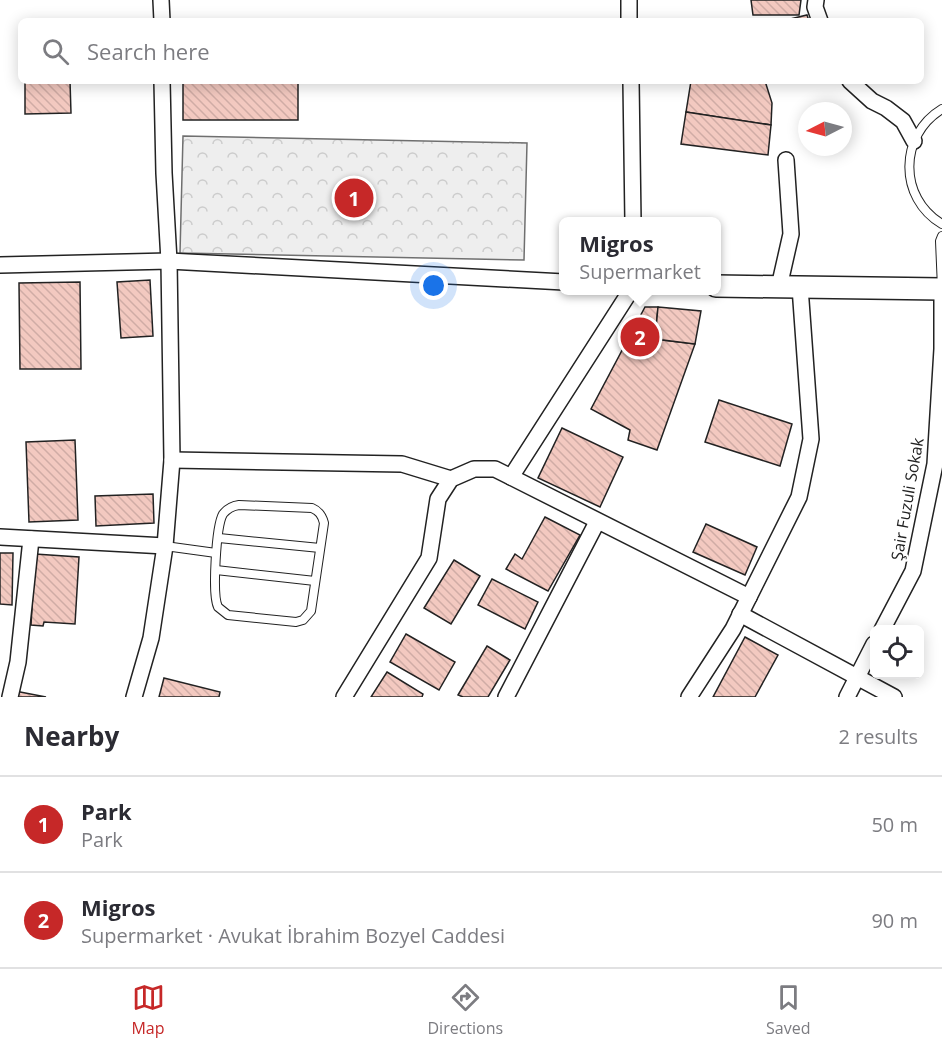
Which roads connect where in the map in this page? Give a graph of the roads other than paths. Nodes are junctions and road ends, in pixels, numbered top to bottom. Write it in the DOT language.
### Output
graph roads {
  1 [pos="161,0"];
  2 [pos="629,0"];
  3 [pos="816,0"];
  4 [pos="162,18"];
  5 [pos="629,18"];
  6 [pos="819,18"];
  7 [pos="162,84"];
  8 [pos="631,84"];
  9 [pos="853,84"];
  10 [pos="942,109"];
  11 [pos="914,141"];
  12 [pos="786,160"];
  13 [pos="633,217"];
  14 [pos="942,224"];
  15 [pos="942,236"];
  16 [pos="169,261"];
  17 [pos="0,265"];
  18 [pos="559,282"];
  19 [pos="721,286"];
  20 [pos="790,287"];
  21 [pos="942,288"];
  22 [pos="628,295"];
  23 [pos="942,296"];
  24 [pos="172,460"];
  25 [pos="511,477"];
  26 [pos="451,479"];
  27 [pos="936,492"];
  28 [pos="597,522"];
  29 [pos="0,537"];
  30 [pos="31,538"];
  31 [pos="219,538"];
  32 [pos="165,546"];
  33 [pos="320,548"];
  34 [pos="216,553"];
  35 [pos="216,570"];
  36 [pos="315,581"];
  37 [pos="749,597"];
  38 [pos="740,614"];
  39 [pos="885,625"];
  40 [pos="870,652"];
  41 [pos="857,677"];
  42 [pos="9,697"];
  43 [pos="134,697"];
  44 [pos="344,697"];
  45 [pos="506,697"];
  46 [pos="689,697"];
  47 [pos="847,697"];
  48 [pos="894,697"];
  1 -- 4 [label="street"];
  2 -- 5 [label="street"];
  3 -- 6 [label="street"];
  7 -- 16 [label="street"];
  8 -- 13 [label="street"];
  9 -- 11 [label="street"];
  10 -- 11 [label="lane"];
  11 -- 14 [label="lane"];
  12 -- 20 [label="street"];
  15 -- 21 [label="lane"];
  16 -- 17 [label="street"];
  16 -- 18 [label="street"];
  16 -- 24 [label="street"];
  19 -- 20 [label="street"];
  20 -- 21 [label="street"];
  20 -- 37 [label="street"];
  22 -- 25 [label="street"];
  23 -- 27 [label="street, Şair Fuzuli Sokak"];
  24 -- 26 [label="street"];
  24 -- 32 [label="street"];
  25 -- 26 [label="street"];
  25 -- 28 [label="street"];
  26 -- 44 [label="street"];
  27 -- 39 [label="street, Şair Fuzuli Sokak"];
  28 -- 37 [label="street"];
  28 -- 45 [label="street"];
  29 -- 30 [label="street"];
  30 -- 32 [label="street"];
  30 -- 42 [label="street"];
  31 -- 33 [label="lane"];
  31 -- 33 [label="lane"];
  31 -- 34 [label="lane"];
  32 -- 34 [label="lane"];
  32 -- 43 [label="street"];
  33 -- 36 [label="lane"];
  34 -- 35 [label="lane"];
  35 -- 36 [label="lane"];
  35 -- 36 [label="lane"];
  37 -- 38 [label="street"];
  38 -- 41 [label="street"];
  38 -- 46 [label="street"];
  40 -- 41 [label="street"];
  41 -- 47 [label="street"];
  41 -- 48 [label="street"];
}
